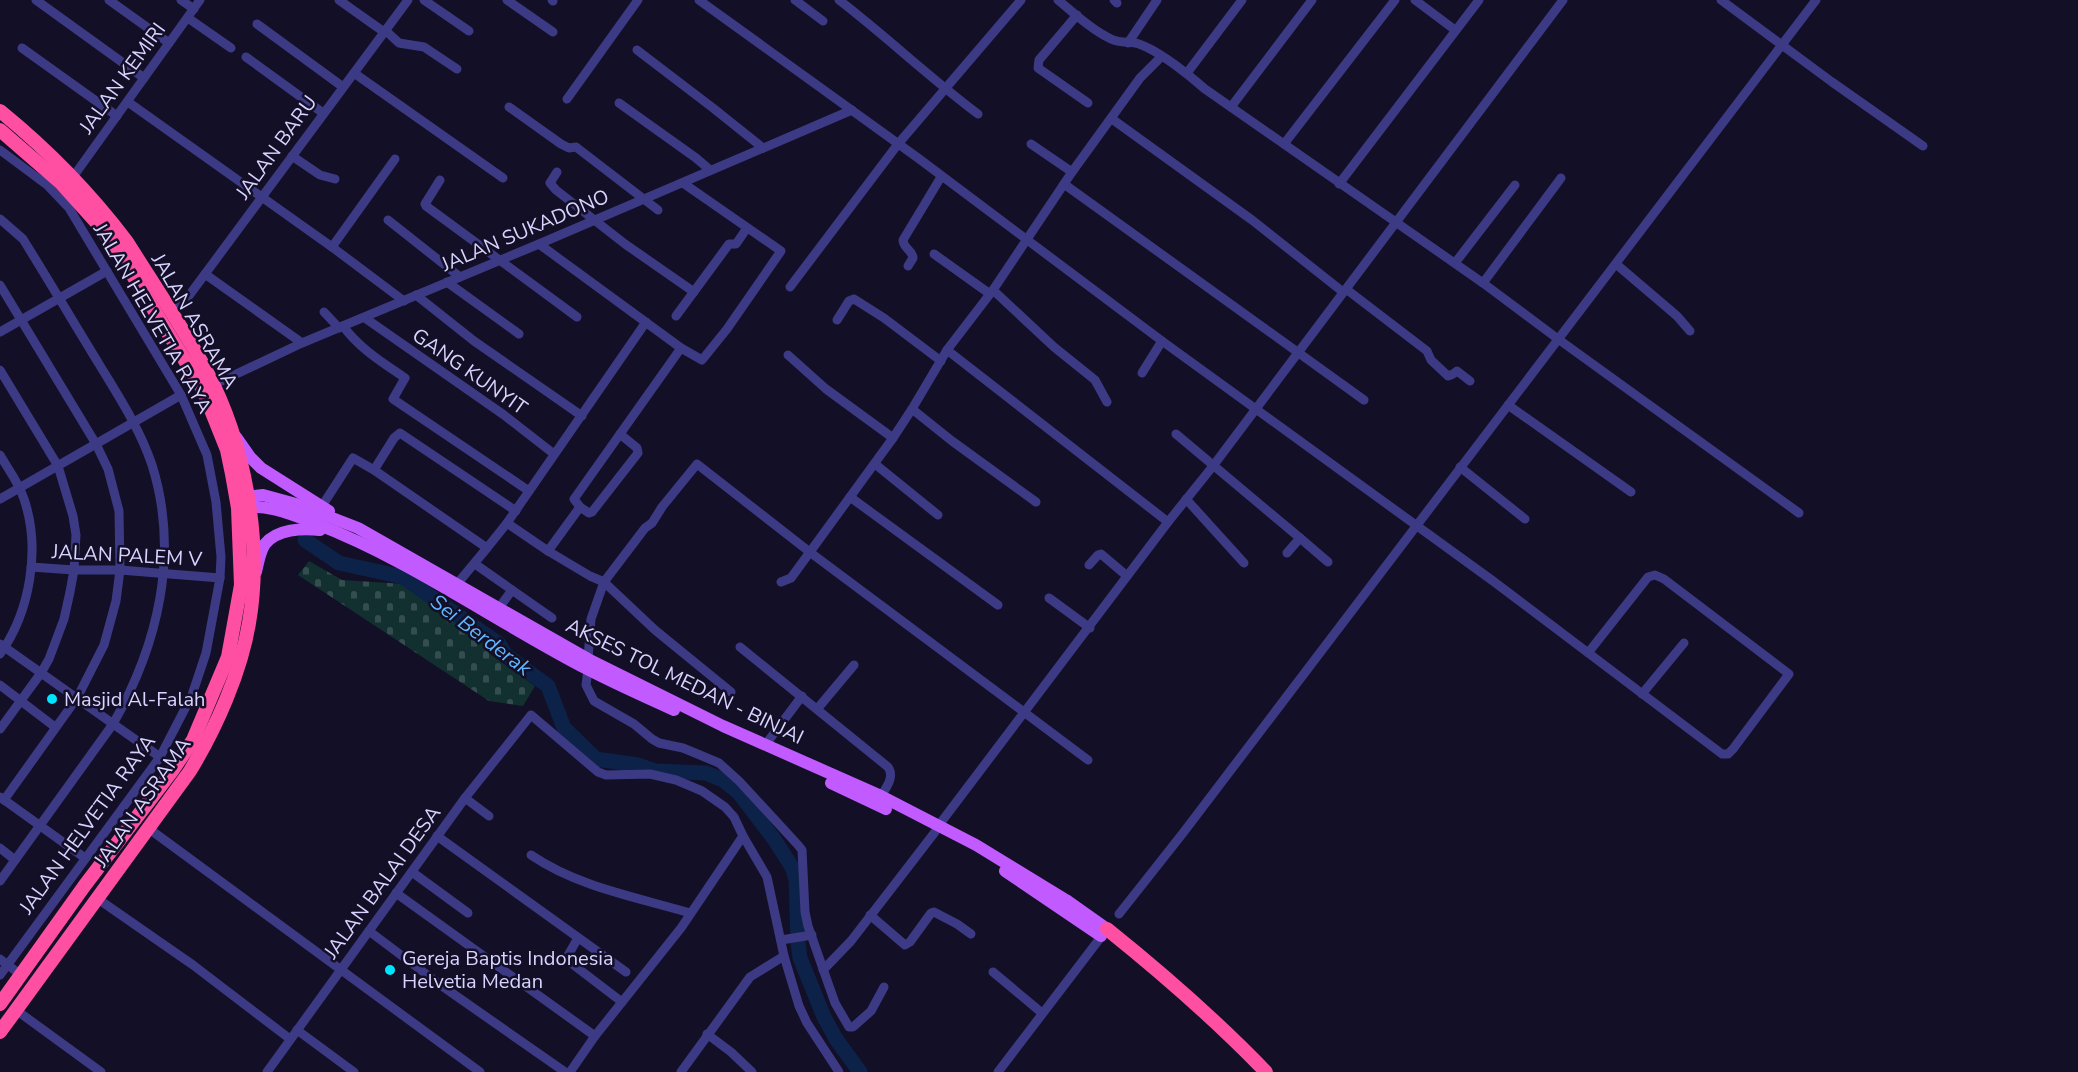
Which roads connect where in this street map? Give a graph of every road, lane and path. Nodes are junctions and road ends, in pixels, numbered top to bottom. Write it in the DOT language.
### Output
graph roads {
  1 [pos="36,0"];
  2 [pos="109,0"];
  3 [pos="181,0"];
  4 [pos="200,0"];
  5 [pos="339,0"];
  6 [pos="408,0"];
  7 [pos="424,0"];
  8 [pos="507,0"];
  9 [pos="638,0"];
  10 [pos="699,0"];
  11 [pos="795,0"];
  12 [pos="839,0"];
  13 [pos="1021,0"];
  14 [pos="1058,0"];
  15 [pos="1157,0"];
  16 [pos="1242,0"];
  17 [pos="1311,0"];
  18 [pos="1395,0"];
  19 [pos="1415,0"];
  20 [pos="1479,0"];
  21 [pos="1563,0"];
  22 [pos="1721,0"];
  23 [pos="1816,0"];
  24 [pos="712,4"];
  25 [pos="194,9"];
  26 [pos="1077,15"];
  27 [pos="188,18"];
  28 [pos="823,21"];
  29 [pos="257,24"];
  30 [pos="1455,30"];
  31 [pos="384,31"];
  32 [pos="469,32"];
  33 [pos="552,32"];
  34 [pos="169,43"];
  35 [pos="1128,43"];
  36 [pos="1783,45"];
  37 [pos="22,48"];
  38 [pos="231,48"];
  39 [pos="637,50"];
  40 [pos="246,57"];
  41 [pos="1161,57"];
  42 [pos="457,69"];
  43 [pos="354,73"];
  44 [pos="1187,74"];
  45 [pos="144,78"];
  46 [pos="343,87"];
  47 [pos="944,89"];
  48 [pos="567,99"];
  49 [pos="128,102"];
  50 [pos="619,103"];
  51 [pos="1088,103"];
  52 [pos="508,107"];
  53 [pos="1231,107"];
  54 [pos="852,110"];
  55 [pos="0,111"];
  56 [pos="323,113"];
  57 [pos="978,114"];
  58 [pos="117,116"];
  59 [pos="1112,120"];
  60 [pos="0,130"];
  61 [pos="898,144"];
  62 [pos="1032,144"];
  63 [pos="1284,144"];
  64 [pos="1923,146"];
  65 [pos="763,148"];
  66 [pos="0,150"];
  67 [pos="292,156"];
  68 [pos="395,159"];
  69 [pos="710,170"];
  70 [pos="557,172"];
  71 [pos="1072,172"];
  72 [pos="73,177"];
  73 [pos="941,177"];
  74 [pos="503,178"];
  75 [pos="1561,178"];
  76 [pos="335,179"];
  77 [pos="440,180"];
  78 [pos="683,183"];
  79 [pos="1064,184"];
  80 [pos="1339,184"];
  81 [pos="1515,185"];
  82 [pos="261,199"];
  83 [pos="644,199"];
  84 [pos="658,210"];
  85 [pos="0,219"];
  86 [pos="387,220"];
  87 [pos="595,220"];
  88 [pos="1395,222"];
  89 [pos="747,228"];
  90 [pos="1026,239"];
  91 [pos="539,244"];
  92 [pos="332,247"];
  93 [pos="934,254"];
  94 [pos="500,260"];
  95 [pos="1455,263"];
  96 [pos="1616,264"];
  97 [pos="908,266"];
  98 [pos="107,271"];
  99 [pos="205,274"];
  100 [pos="460,277"];
  101 [pos="447,282"];
  102 [pos="1483,283"];
  103 [pos="0,285"];
  104 [pos="790,287"];
  105 [pos="1345,290"];
  106 [pos="694,292"];
  107 [pos="991,292"];
  108 [pos="416,296"];
  109 [pos="59,297"];
  110 [pos="404,301"];
  111 [pos="174,310"];
  112 [pos="324,312"];
  113 [pos="676,316"];
  114 [pos="577,317"];
  115 [pos="365,318"];
  116 [pos="21,320"];
  117 [pos="837,320"];
  118 [pos="646,322"];
  119 [pos="341,327"];
  120 [pos="1690,331"];
  121 [pos="0,332"];
  122 [pos="519,334"];
  123 [pos="1558,339"];
  124 [pos="1162,341"];
  125 [pos="302,343"];
  126 [pos="681,348"];
  127 [pos="947,350"];
  128 [pos="1297,353"];
  129 [pos="788,355"];
  130 [pos="941,361"];
  131 [pos="0,370"];
  132 [pos="1142,373"];
  133 [pos="1470,381"];
  134 [pos="213,385"];
  135 [pos="181,395"];
  136 [pos="1364,400"];
  137 [pos="1107,402"];
  138 [pos="1508,405"];
  139 [pos="1256,408"];
  140 [pos="912,410"];
  141 [pos="582,416"];
  142 [pos="134,422"];
  143 [pos="232,431"];
  144 [pos="620,434"];
  145 [pos="1176,434"];
  146 [pos="893,438"];
  147 [pos="96,444"];
  148 [pos="554,454"];
  149 [pos="0,455"];
  150 [pos="875,464"];
  151 [pos="58,466"];
  152 [pos="1213,466"];
  153 [pos="1460,467"];
  154 [pos="374,470"];
  155 [pos="20,488"];
  156 [pos="529,491"];
  157 [pos="1631,492"];
  158 [pos="849,497"];
  159 [pos="0,499"];
  160 [pos="1186,499"];
  161 [pos="243,502"];
  162 [pos="1036,502"];
  163 [pos="322,506"];
  164 [pos="580,507"];
  165 [pos="516,511"];
  166 [pos="1798,513"];
  167 [pos="938,515"];
  168 [pos="1525,519"];
  169 [pos="1168,522"];
  170 [pos="507,523"];
  171 [pos="351,525"];
  172 [pos="1416,526"];
  173 [pos="336,531"];
  174 [pos="1300,538"];
  175 [pos="487,548"];
  176 [pos="548,550"];
  177 [pos="809,551"];
  178 [pos="1287,553"];
  179 [pos="1328,562"];
  180 [pos="1244,563"];
  181 [pos="475,564"];
  182 [pos="1089,565"];
  183 [pos="31,567"];
  184 [pos="74,570"];
  185 [pos="120,570"];
  186 [pos="164,574"];
  187 [pos="1127,576"];
  188 [pos="220,578"];
  189 [pos="254,581"];
  190 [pos="604,582"];
  191 [pos="781,582"];
  192 [pos="457,584"];
  193 [pos="512,590"];
  194 [pos="1049,598"];
  195 [pos="998,605"];
  196 [pos="496,612"];
  197 [pos="552,618"];
  198 [pos="1090,627"];
  199 [pos="1684,644"];
  200 [pos="740,647"];
  201 [pos="2,648"];
  202 [pos="1588,653"];
  203 [pos="588,664"];
  204 [pos="854,665"];
  205 [pos="41,673"];
  206 [pos="0,685"];
  207 [pos="731,692"];
  208 [pos="1642,694"];
  209 [pos="802,696"];
  210 [pos="77,698"];
  211 [pos="21,700"];
  212 [pos="818,708"];
  213 [pos="1025,712"];
  214 [pos="113,724"];
  215 [pos="55,727"];
  216 [pos="0,729"];
  217 [pos="765,744"];
  218 [pos="160,757"];
  219 [pos="1088,760"];
  220 [pos="822,774"];
  221 [pos="880,796"];
  222 [pos="465,798"];
  223 [pos="2,799"];
  224 [pos="489,816"];
  225 [pos="39,827"];
  226 [pos="148,828"];
  227 [pos="937,829"];
  228 [pos="437,836"];
  229 [pos="743,836"];
  230 [pos="0,848"];
  231 [pos="531,855"];
  232 [pos="85,858"];
  233 [pos="15,860"];
  234 [pos="412,872"];
  235 [pos="0,881"];
  236 [pos="396,893"];
  237 [pos="98,899"];
  238 [pos="468,913"];
  239 [pos="690,913"];
  240 [pos="1119,914"];
  241 [pos="870,915"];
  242 [pos="369,931"];
  243 [pos="1104,932"];
  244 [pos="970,934"];
  245 [pos="809,935"];
  246 [pos="578,938"];
  247 [pos="783,940"];
  248 [pos="784,956"];
  249 [pos="4,962"];
  250 [pos="341,969"];
  251 [pos="823,970"];
  252 [pos="626,972"];
  253 [pos="993,972"];
  254 [pos="0,975"];
  255 [pos="17,981"];
  256 [pos="884,987"];
  257 [pos="622,1002"];
  258 [pos="0,1004"];
  259 [pos="19,1005"];
  260 [pos="1042,1013"];
  261 [pos="0,1032"];
  262 [pos="707,1034"];
  263 [pos="293,1035"];
  264 [pos="595,1036"];
  265 [pos="270,1071"];
  266 [pos="101,1072"];
  267 [pos="354,1072"];
  268 [pos="480,1072"];
  269 [pos="565,1072"];
  270 [pos="570,1072"];
  271 [pos="681,1072"];
  272 [pos="752,1072"];
  273 [pos="839,1072"];
  274 [pos="998,1072"];
  275 [pos="1254,1072"];
  276 [pos="1266,1072"];
  1 -- 45 [label="street"];
  2 -- 34 [label="street"];
  3 -- 25 [label="street"];
  4 -- 25 [label="street, JALAN KEMIRI"];
  5 -- 31 [label="street"];
  6 -- 31 [label="street, JALAN BARU"];
  7 -- 32 [label="street"];
  8 -- 33 [label="street"];
  9 -- 48 [label="street"];
  10 -- 24 [label="street"];
  11 -- 28 [label="street"];
  12 -- 47 [label="street"];
  13 -- 47 [label="street"];
  14 -- 26 [label="street"];
  15 -- 35 [label="street"];
  16 -- 44 [label="street"];
  17 -- 53 [label="street"];
  18 -- 63 [label="street"];
  19 -- 30 [label="street"];
  20 -- 30 [label="street"];
  21 -- 88 [label="street"];
  22 -- 36 [label="street"];
  23 -- 36 [label="street"];
  24 -- 54 [label="street"];
  25 -- 27 [label="street, JALAN KEMIRI"];
  26 -- 35 [label="street"];
  26 -- 51 [label="street"];
  27 -- 34 [label="street, JALAN KEMIRI"];
  27 -- 38 [label="street"];
  29 -- 46 [label="street"];
  30 -- 80 [label="street"];
  31 -- 42 [label="street"];
  31 -- 43 [label="street, JALAN BARU"];
  34 -- 45 [label="street, JALAN KEMIRI"];
  35 -- 41 [label="street"];
  36 -- 64 [label="street"];
  36 -- 96 [label="street"];
  37 -- 58 [label="street"];
  39 -- 65 [label="street"];
  40 -- 56 [label="street"];
  41 -- 44 [label="street"];
  41 -- 59 [label="street"];
  43 -- 46 [label="street, JALAN BARU"];
  43 -- 74 [label="street"];
  44 -- 53 [label="street"];
  45 -- 49 [label="street, JALAN KEMIRI"];
  46 -- 56 [label="street, JALAN BARU"];
  47 -- 57 [label="street"];
  47 -- 61 [label="street"];
  49 -- 58 [label="street, JALAN KEMIRI"];
  49 -- 82 [label="street"];
  50 -- 69 [label="street"];
  52 -- 83 [label="street"];
  53 -- 63 [label="street"];
  54 -- 61 [label="street"];
  54 -- 65 [label="street, JALAN SUKADONO"];
  55 -- 72 [label="highway, JALAN ASRAMA"];
  56 -- 67 [label="street, JALAN BARU"];
  58 -- 72 [label="street, JALAN KEMIRI"];
  59 -- 71 [label="street"];
  59 -- 105 [label="street"];
  60 -- 111 [label="highway, JALAN ASRAMA"];
  61 -- 73 [label="street"];
  61 -- 104 [label="street"];
  62 -- 71 [label="street"];
  63 -- 80 [label="street"];
  65 -- 69 [label="street, JALAN SUKADONO"];
  66 -- 98 [label="street, JALAN HELVETIA RAYA"];
  67 -- 76 [label="street"];
  67 -- 82 [label="street, JALAN BARU"];
  68 -- 92 [label="street"];
  69 -- 78 [label="street, JALAN SUKADONO"];
  70 -- 87 [label="street"];
  71 -- 79 [label="street"];
  72 -- 111 [label="highway, JALAN ASRAMA"];
  73 -- 90 [label="street"];
  73 -- 97 [label="street"];
  75 -- 102 [label="street"];
  77 -- 94 [label="street"];
  78 -- 83 [label="street, JALAN SUKADONO"];
  78 -- 89 [label="street"];
  79 -- 90 [label="street"];
  79 -- 128 [label="street"];
  80 -- 88 [label="street"];
  81 -- 95 [label="street"];
  82 -- 92 [label="street"];
  82 -- 99 [label="street, JALAN BARU"];
  83 -- 84 [label="street"];
  83 -- 87 [label="street, JALAN SUKADONO"];
  85 -- 109 [label="street"];
  86 -- 100 [label="street"];
  87 -- 91 [label="street, JALAN SUKADONO"];
  87 -- 106 [label="street"];
  88 -- 95 [label="street"];
  88 -- 105 [label="street"];
  89 -- 106 [label="street"];
  89 -- 126 [label="street"];
  90 -- 107 [label="street"];
  90 -- 124 [label="street"];
  91 -- 94 [label="street, JALAN SUKADONO"];
  91 -- 118 [label="street"];
  92 -- 110 [label="street"];
  93 -- 107 [label="street"];
  94 -- 100 [label="street, JALAN SUKADONO"];
  94 -- 114 [label="street"];
  95 -- 102 [label="street"];
  96 -- 120 [label="street"];
  96 -- 123 [label="street"];
  98 -- 109 [label="street"];
  98 -- 135 [label="street, JALAN HELVETIA RAYA"];
  99 -- 111 [label="street, JALAN BARU"];
  99 -- 125 [label="street"];
  100 -- 101 [label="street, JALAN SUKADONO"];
  101 -- 108 [label="street, JALAN SUKADONO"];
  101 -- 122 [label="street"];
  102 -- 123 [label="street"];
  103 -- 116 [label="street"];
  105 -- 128 [label="street"];
  105 -- 133 [label="street"];
  106 -- 113 [label="street"];
  107 -- 127 [label="street"];
  107 -- 137 [label="street"];
  108 -- 110 [label="street, JALAN SUKADONO"];
  108 -- 141 [label="street"];
  109 -- 116 [label="street"];
  109 -- 142 [label="street"];
  110 -- 115 [label="street, JALAN SUKADONO"];
  111 -- 134 [label="highway, JALAN ASRAMA"];
  111 -- 161 [label="highway, JALAN ASRAMA"];
  112 -- 119 [label="street"];
  115 -- 119 [label="street, JALAN SUKADONO"];
  115 -- 148 [label="street, GANG KUNYIT"];
  116 -- 121 [label="street"];
  116 -- 147 [label="street"];
  117 -- 130 [label="street"];
  118 -- 126 [label="street"];
  118 -- 141 [label="street"];
  119 -- 125 [label="street, JALAN SUKADONO"];
  119 -- 156 [label="street"];
  123 -- 138 [label="street"];
  123 -- 166 [label="street"];
  124 -- 132 [label="street"];
  124 -- 139 [label="street"];
  125 -- 134 [label="street, JALAN SUKADONO"];
  126 -- 144 [label="street"];
  127 -- 130 [label="street"];
  127 -- 169 [label="street"];
  128 -- 136 [label="street"];
  128 -- 139 [label="street"];
  129 -- 146 [label="street"];
  130 -- 140 [label="street"];
  131 -- 151 [label="street"];
  134 -- 143 [label="highway, JALAN ASRAMA"];
  135 -- 142 [label="street"];
  135 -- 188 [label="street, JALAN HELVETIA RAYA"];
  138 -- 153 [label="street"];
  138 -- 157 [label="street"];
  139 -- 152 [label="street"];
  139 -- 172 [label="street"];
  140 -- 146 [label="street"];
  140 -- 162 [label="street"];
  141 -- 148 [label="street"];
  142 -- 147 [label="street"];
  142 -- 186 [label="street"];
  143 -- 161 [label="highway, JALAN ASRAMA"];
  143 -- 163 [label="main road"];
  144 -- 164 [label="street"];
  144 -- 164 [label="street"];
  145 -- 152 [label="street"];
  146 -- 150 [label="street"];
  147 -- 151 [label="street"];
  147 -- 185 [label="street"];
  148 -- 156 [label="street"];
  149 -- 155 [label="street"];
  150 -- 158 [label="street"];
  150 -- 167 [label="street"];
  151 -- 155 [label="street"];
  151 -- 184 [label="street"];
  152 -- 160 [label="street"];
  152 -- 174 [label="street"];
  153 -- 168 [label="street"];
  153 -- 172 [label="street"];
  154 -- 163 [label="street"];
  154 -- 165 [label="street"];
  154 -- 175 [label="street"];
  155 -- 159 [label="street"];
  155 -- 183 [label="street"];
  156 -- 165 [label="street"];
  158 -- 177 [label="street"];
  158 -- 195 [label="street"];
  160 -- 169 [label="street"];
  160 -- 180 [label="street"];
  161 -- 171 [label="main road, AKSES TOL MEDAN - BINJAI"];
  161 -- 173 [label="main road, AKSES TOL MEDAN - BINJAI"];
  161 -- 189 [label="highway, JALAN ASRAMA"];
  161 -- 255 [label="highway, JALAN ASRAMA"];
  163 -- 171 [label="main road"];
  164 -- 176 [label="street"];
  165 -- 170 [label="street"];
  169 -- 187 [label="street"];
  170 -- 175 [label="street"];
  170 -- 176 [label="street"];
  171 -- 192 [label="main road, AKSES TOL MEDAN - BINJAI"];
  172 -- 202 [label="street"];
  172 -- 240 [label="street"];
  173 -- 189 [label="main road"];
  173 -- 196 [label="main road, AKSES TOL MEDAN - BINJAI"];
  174 -- 178 [label="street"];
  174 -- 179 [label="street"];
  175 -- 181 [label="street"];
  176 -- 190 [label="street"];
  177 -- 190 [label="street"];
  177 -- 191 [label="street"];
  177 -- 213 [label="street"];
  181 -- 192 [label="street"];
  181 -- 193 [label="street"];
  182 -- 187 [label="street"];
  183 -- 184 [label="street, JALAN PALEM V"];
  183 -- 201 [label="street"];
  184 -- 185 [label="street, JALAN PALEM V"];
  184 -- 205 [label="street"];
  185 -- 186 [label="street, JALAN PALEM V"];
  185 -- 210 [label="street"];
  186 -- 188 [label="street, JALAN PALEM V"];
  186 -- 214 [label="street"];
  187 -- 198 [label="street"];
  188 -- 218 [label="street, JALAN HELVETIA RAYA"];
  189 -- 226 [label="highway, JALAN ASRAMA"];
  190 -- 203 [label="street"];
  190 -- 207 [label="street"];
  192 -- 196 [label="main road, AKSES TOL MEDAN - BINJAI"];
  193 -- 196 [label="street"];
  193 -- 197 [label="street"];
  194 -- 198 [label="street"];
  196 -- 203 [label="main road, AKSES TOL MEDAN - BINJAI"];
  198 -- 213 [label="street"];
  199 -- 208 [label="street"];
  200 -- 209 [label="street"];
  201 -- 205 [label="street"];
  202 -- 208 [label="street"];
  202 -- 208 [label="street"];
  203 -- 217 [label="main road, AKSES TOL MEDAN - BINJAI"];
  203 -- 220 [label="main road, AKSES TOL MEDAN - BINJAI"];
  203 -- 245 [label="street"];
  204 -- 212 [label="street"];
  205 -- 210 [label="street"];
  205 -- 211 [label="street"];
  206 -- 211 [label="street"];
  209 -- 212 [label="street"];
  209 -- 217 [label="street"];
  210 -- 214 [label="street"];
  210 -- 215 [label="street"];
  211 -- 215 [label="street"];
  211 -- 216 [label="street"];
  212 -- 221 [label="street"];
  213 -- 219 [label="street"];
  213 -- 227 [label="street"];
  214 -- 218 [label="street"];
  214 -- 225 [label="street"];
  215 -- 223 [label="street"];
  217 -- 220 [label="main road, AKSES TOL MEDAN - BINJAI"];
  218 -- 232 [label="street, JALAN HELVETIA RAYA"];
  220 -- 221 [label="main road, AKSES TOL MEDAN - BINJAI"];
  220 -- 227 [label="main road, AKSES TOL MEDAN - BINJAI"];
  221 -- 227 [label="main road, AKSES TOL MEDAN - BINJAI"];
  222 -- 224 [label="street"];
  222 -- 228 [label="street, JALAN BALAI DESA"];
  222 -- 229 [label="street, JALAN BALAI DESA"];
  223 -- 225 [label="street"];
  225 -- 232 [label="street"];
  225 -- 233 [label="street"];
  226 -- 237 [label="highway, JALAN ASRAMA"];
  226 -- 250 [label="street"];
  227 -- 241 [label="street"];
  227 -- 243 [label="main road, AKSES TOL MEDAN - BINJAI"];
  228 -- 234 [label="street, JALAN BALAI DESA"];
  228 -- 246 [label="street"];
  229 -- 239 [label="street"];
  229 -- 247 [label="street"];
  230 -- 233 [label="street"];
  231 -- 239 [label="street"];
  232 -- 249 [label="street, JALAN HELVETIA RAYA"];
  233 -- 235 [label="street"];
  234 -- 236 [label="street, JALAN BALAI DESA"];
  234 -- 238 [label="street"];
  236 -- 242 [label="street, JALAN BALAI DESA"];
  236 -- 264 [label="street"];
  237 -- 259 [label="highway, JALAN ASRAMA"];
  237 -- 263 [label="street"];
  239 -- 257 [label="street"];
  241 -- 244 [label="street"];
  241 -- 251 [label="street"];
  242 -- 250 [label="street, JALAN BALAI DESA"];
  242 -- 269 [label="street"];
  243 -- 260 [label="street"];
  243 -- 275 [label="highway"];
  243 -- 276 [label="highway"];
  245 -- 247 [label="street"];
  245 -- 251 [label="street"];
  246 -- 252 [label="street"];
  246 -- 257 [label="street"];
  247 -- 248 [label="street"];
  248 -- 262 [label="street"];
  248 -- 273 [label="street"];
  249 -- 254 [label="street, JALAN HELVETIA RAYA"];
  249 -- 255 [label="street"];
  250 -- 263 [label="street, JALAN BALAI DESA"];
  250 -- 268 [label="street"];
  251 -- 256 [label="street"];
  253 -- 260 [label="street"];
  255 -- 258 [label="highway, JALAN ASRAMA"];
  257 -- 264 [label="street"];
  259 -- 261 [label="highway, JALAN ASRAMA"];
  259 -- 266 [label="street"];
  260 -- 274 [label="street"];
  262 -- 271 [label="street"];
  262 -- 272 [label="street"];
  263 -- 265 [label="street, JALAN BALAI DESA"];
  263 -- 267 [label="street"];
  264 -- 270 [label="street"];
}
